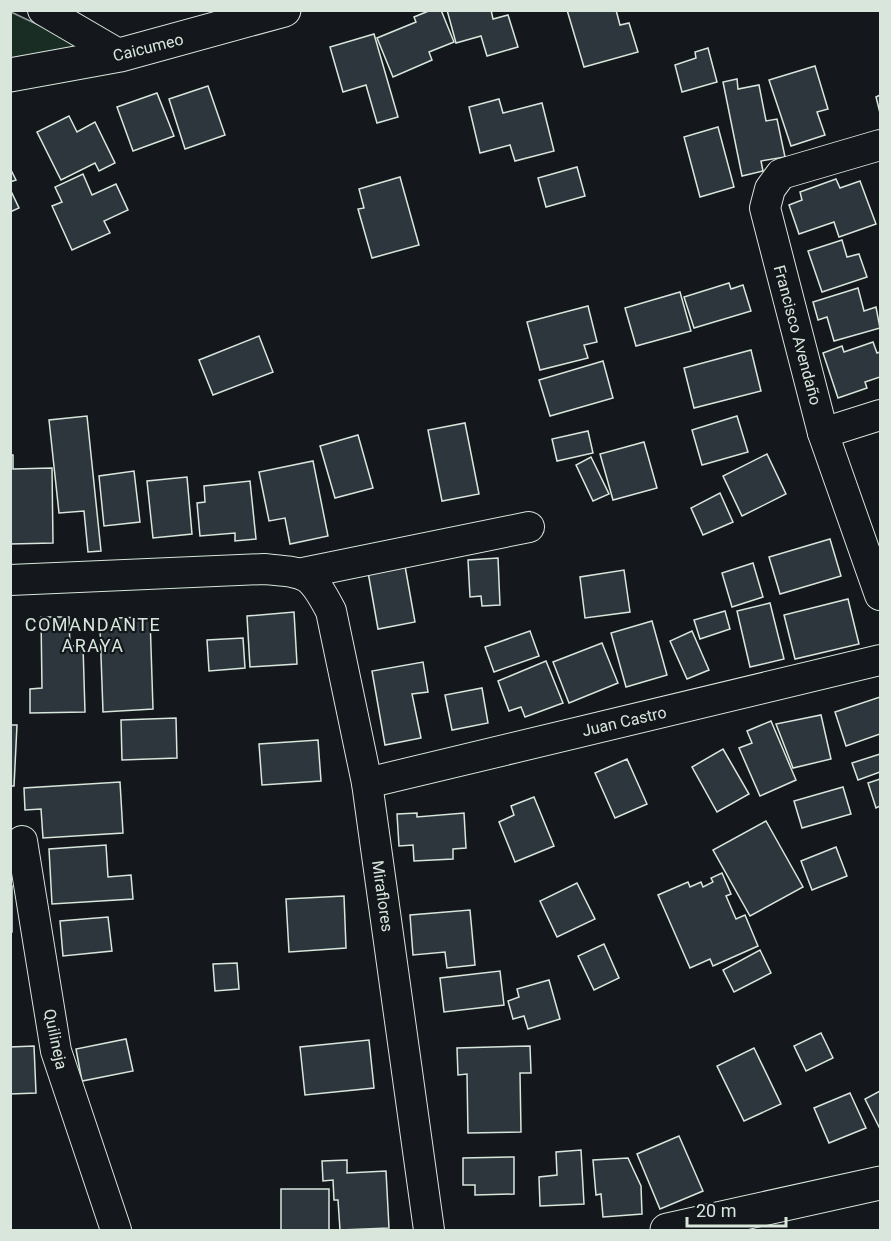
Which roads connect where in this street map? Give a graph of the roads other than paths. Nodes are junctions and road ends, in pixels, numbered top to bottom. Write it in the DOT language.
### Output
graph roads {
  1 [pos="43,10"];
  2 [pos="284,10"];
  3 [pos="120,55"];
  4 [pos="10,75"];
  5 [pos="880,145"];
  6 [pos="880,416"];
  7 [pos="824,432"];
  8 [pos="529,527"];
  9 [pos="303,573"];
  10 [pos="10,580"];
  11 [pos="880,595"];
  12 [pos="880,660"];
  13 [pos="367,783"];
  14 [pos="22,841"];
  15 [pos="880,1183"];
  16 [pos="116,1230"];
  17 [pos="429,1230"];
  18 [pos="667,1230"];
  1 -- 3 [label="street"];
  2 -- 3 [label="street, Caicumeo"];
  3 -- 4 [label="street, Caicumeo"];
  5 -- 7 [label="street, Francisco Avendaño"];
  6 -- 7 [label="street"];
  7 -- 11 [label="street, Francisco Avendaño"];
  8 -- 9 [label="street"];
  9 -- 10 [label="street"];
  9 -- 13 [label="street, Miraflores"];
  12 -- 13 [label="street, Juan Castro"];
  13 -- 17 [label="street, Miraflores"];
  14 -- 16 [label="street, Quilineja"];
  15 -- 18 [label="street"];
}
